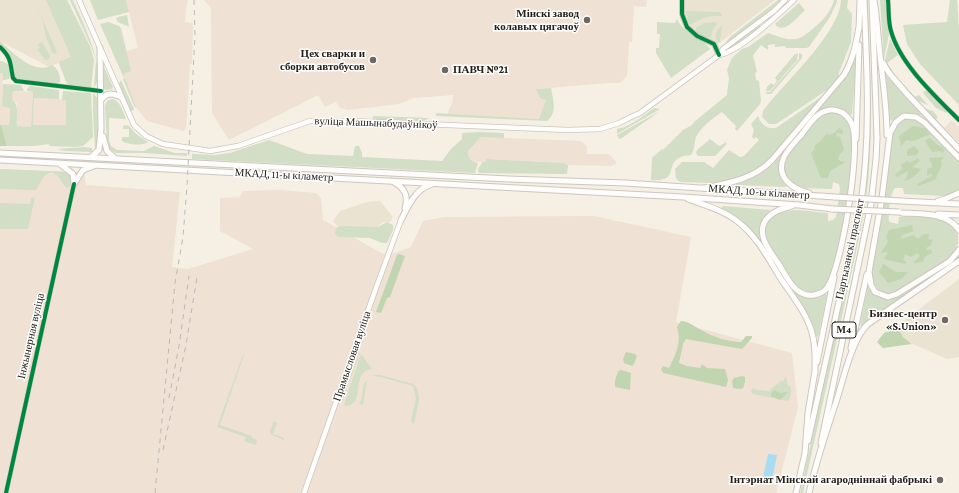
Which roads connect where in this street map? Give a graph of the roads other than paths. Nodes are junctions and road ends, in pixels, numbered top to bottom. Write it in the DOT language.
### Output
graph roads {
  1 [pos="79,0"];
  2 [pos="682,0"];
  3 [pos="785,0"];
  4 [pos="794,0"];
  5 [pos="860,0"];
  6 [pos="864,0"];
  7 [pos="873,0"];
  8 [pos="888,0"];
  9 [pos="859,27"];
  10 [pos="0,47"];
  11 [pos="100,48"];
  12 [pos="880,53"];
  13 [pos="719,55"];
  14 [pos="101,91"];
  15 [pos="121,97"];
  16 [pos="101,100"];
  17 [pos="959,120"];
  18 [pos="101,129"];
  19 [pos="888,148"];
  20 [pos="959,149"];
  21 [pos="3,152"];
  22 [pos="855,153"];
  23 [pos="91,157"];
  24 [pos="959,158"];
  25 [pos="116,159"];
  26 [pos="0,160"];
  27 [pos="59,163"];
  28 [pos="96,165"];
  29 [pos="389,180"];
  30 [pos="560,182"];
  31 [pos="437,183"];
  32 [pos="74,184"];
  33 [pos="699,189"];
  34 [pos="560,190"];
  35 [pos="959,193"];
  36 [pos="820,196"];
  37 [pos="683,197"];
  38 [pos="927,202"];
  39 [pos="959,204"];
  40 [pos="798,205"];
  41 [pos="900,212"];
  42 [pos="959,215"];
  43 [pos="401,220"];
  44 [pos="959,230"];
  45 [pos="873,246"];
  46 [pos="959,250"];
  47 [pos="959,261"];
  48 [pos="837,264"];
  49 [pos="850,359"];
  50 [pos="815,374"];
  51 [pos="805,453"];
  52 [pos="818,457"];
  53 [pos="6,493"];
  54 [pos="304,493"];
  55 [pos="796,493"];
  56 [pos="809,493"];
  1 -- 11 [label="main road, вуліца Машынабудаўнікоў"];
  2 -- 13 [label="street"];
  3 -- 13 [label="main road, вуліца Машынабудаўнікоў"];
  4 -- 13 [label="main road, вуліца Машынабудаўнікоў"];
  5 -- 9 [label="main road"];
  6 -- 51 [label="main road, Партызанскі праспект / М4"];
  7 -- 12 [label="main road"];
  7 -- 52 [label="main road, Партызанскі праспект / М4"];
  8 -- 17 [label="street"];
  9 -- 22 [label="main road"];
  9 -- 33 [label="main road"];
  10 -- 14 [label="street"];
  11 -- 14 [label="main road"];
  11 -- 15 [label="main road, вуліца Машынабудаўнікоў"];
  12 -- 19 [label="main road"];
  12 -- 20 [label="main road"];
  13 -- 15 [label="main road, вуліца Машынабудаўнікоў"];
  14 -- 16 [label="main road"];
  15 -- 16 [label="main road"];
  16 -- 18 [label="main road"];
  18 -- 23 [label="main road"];
  18 -- 25 [label="main road"];
  19 -- 24 [label="main road"];
  19 -- 45 [label="main road"];
  21 -- 23 [label="main road, МКАД, 11-ы кіламетр"];
  22 -- 36 [label="main road"];
  22 -- 48 [label="main road"];
  23 -- 25 [label="main road, МКАД, 11-ы кіламетр"];
  25 -- 30 [label="main road, МКАД, 11-ы кіламетр"];
  26 -- 27 [label="main road, МКАД, 11-ы кіламетр"];
  27 -- 28 [label="main road, МКАД, 11-ы кіламетр"];
  27 -- 32 [label="main road"];
  28 -- 29 [label="main road, МКАД, 11-ы кіламетр"];
  28 -- 32 [label="main road"];
  29 -- 31 [label="main road, МКАД, 11-ы кіламетр"];
  29 -- 43 [label="main road"];
  30 -- 33 [label="main road, МКАД, 10-ы кіламетр"];
  31 -- 34 [label="main road, МКАД, 11-ы кіламетр"];
  31 -- 43 [label="main road"];
  32 -- 53 [label="street, Інжынерная вуліца"];
  33 -- 36 [label="main road, МКАД, 10-ы кіламетр"];
  34 -- 37 [label="main road, МКАД, 10-ы кіламетр"];
  35 -- 38 [label="main road"];
  36 -- 38 [label="main road, МКАД, 10-ы кіламетр, bridge"];
  37 -- 40 [label="main road, МКАД, 10-ы кіламетр"];
  37 -- 50 [label="main road"];
  38 -- 39 [label="main road, МКАД, 10-ы кіламетр"];
  40 -- 41 [label="main road, МКАД, 10-ы кіламетр, bridge"];
  40 -- 48 [label="main road"];
  41 -- 42 [label="main road, МКАД, 10-ы кіламетр"];
  41 -- 44 [label="main road"];
  43 -- 54 [label="main road, Прамысловая вуліца"];
  45 -- 46 [label="main road"];
  45 -- 49 [label="main road"];
  47 -- 49 [label="main road"];
  48 -- 50 [label="main road"];
  49 -- 52 [label="main road"];
  50 -- 51 [label="main road"];
  51 -- 55 [label="main road, Партызанскі праспект / М4"];
  52 -- 56 [label="main road, Партызанскі праспект / М4"];
}
